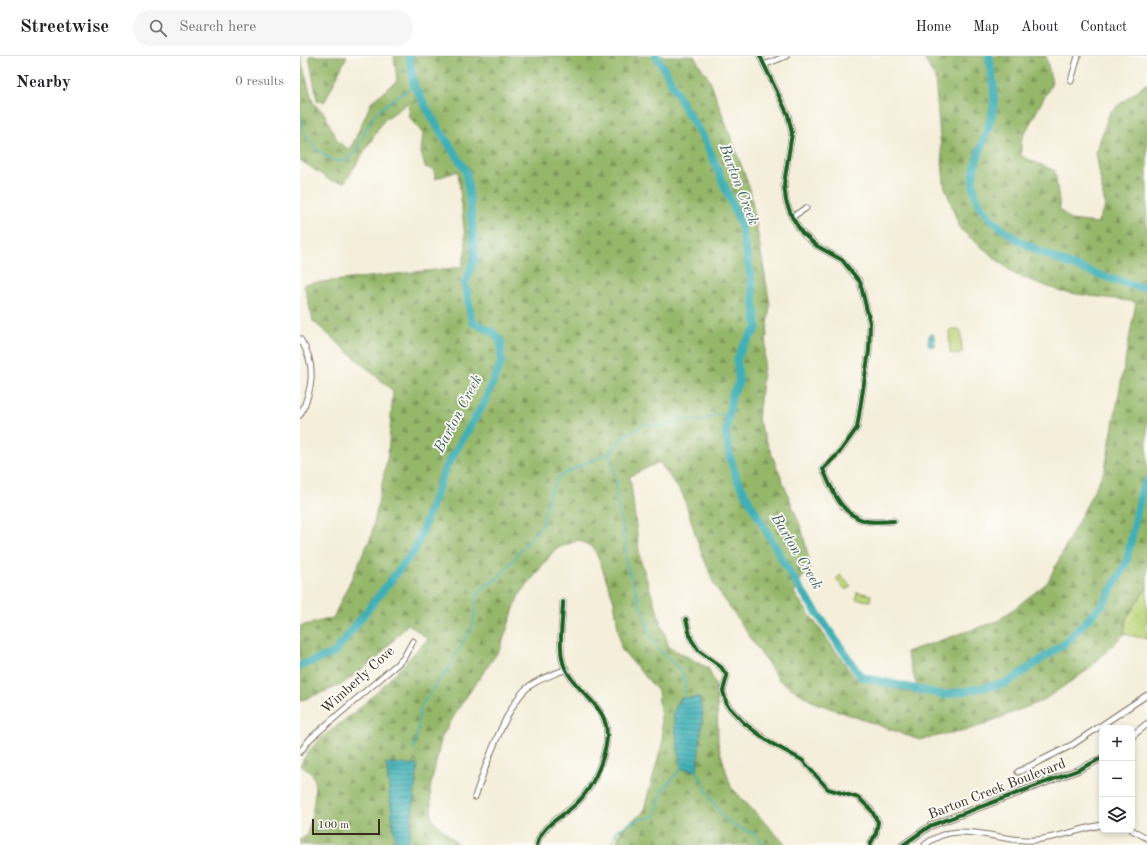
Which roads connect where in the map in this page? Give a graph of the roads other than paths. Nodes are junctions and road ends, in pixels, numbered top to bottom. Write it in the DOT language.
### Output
graph roads {
  1 [pos="760,56"];
  2 [pos="786,56"];
  3 [pos="1078,56"];
  4 [pos="764,65"];
  5 [pos="1071,81"];
  6 [pos="806,208"];
  7 [pos="792,217"];
  8 [pos="300,339"];
  9 [pos="300,415"];
  10 [pos="894,521"];
  11 [pos="563,602"];
  12 [pos="686,619"];
  13 [pos="413,641"];
  14 [pos="566,669"];
  15 [pos="1147,694"];
  16 [pos="1147,724"];
  17 [pos="1135,734"];
  18 [pos="300,752"];
  19 [pos="1099,760"];
  20 [pos="1018,772"];
  21 [pos="475,797"];
  22 [pos="1099,826"];
  23 [pos="1135,832"];
  24 [pos="1147,838"];
  25 [pos="536,845"];
  26 [pos="870,845"];
  27 [pos="903,845"];
  28 [pos="925,845"];
  1 -- 4 [label="street"];
  2 -- 4 [label="street"];
  3 -- 5 [label="street"];
  4 -- 7 [label="street"];
  6 -- 7 [label="street"];
  7 -- 10 [label="street"];
  8 -- 9 [label="street"];
  11 -- 14 [label="street"];
  12 -- 26 [label="street"];
  13 -- 18 [label="street, Wimberly Cove"];
  14 -- 21 [label="street"];
  14 -- 25 [label="street"];
  15 -- 20 [label="street"];
  16 -- 17 [label="street"];
  19 -- 27 [label="street, Barton Creek Boulevard"];
  22 -- 28 [label="street"];
  23 -- 24 [label="street"];
}
